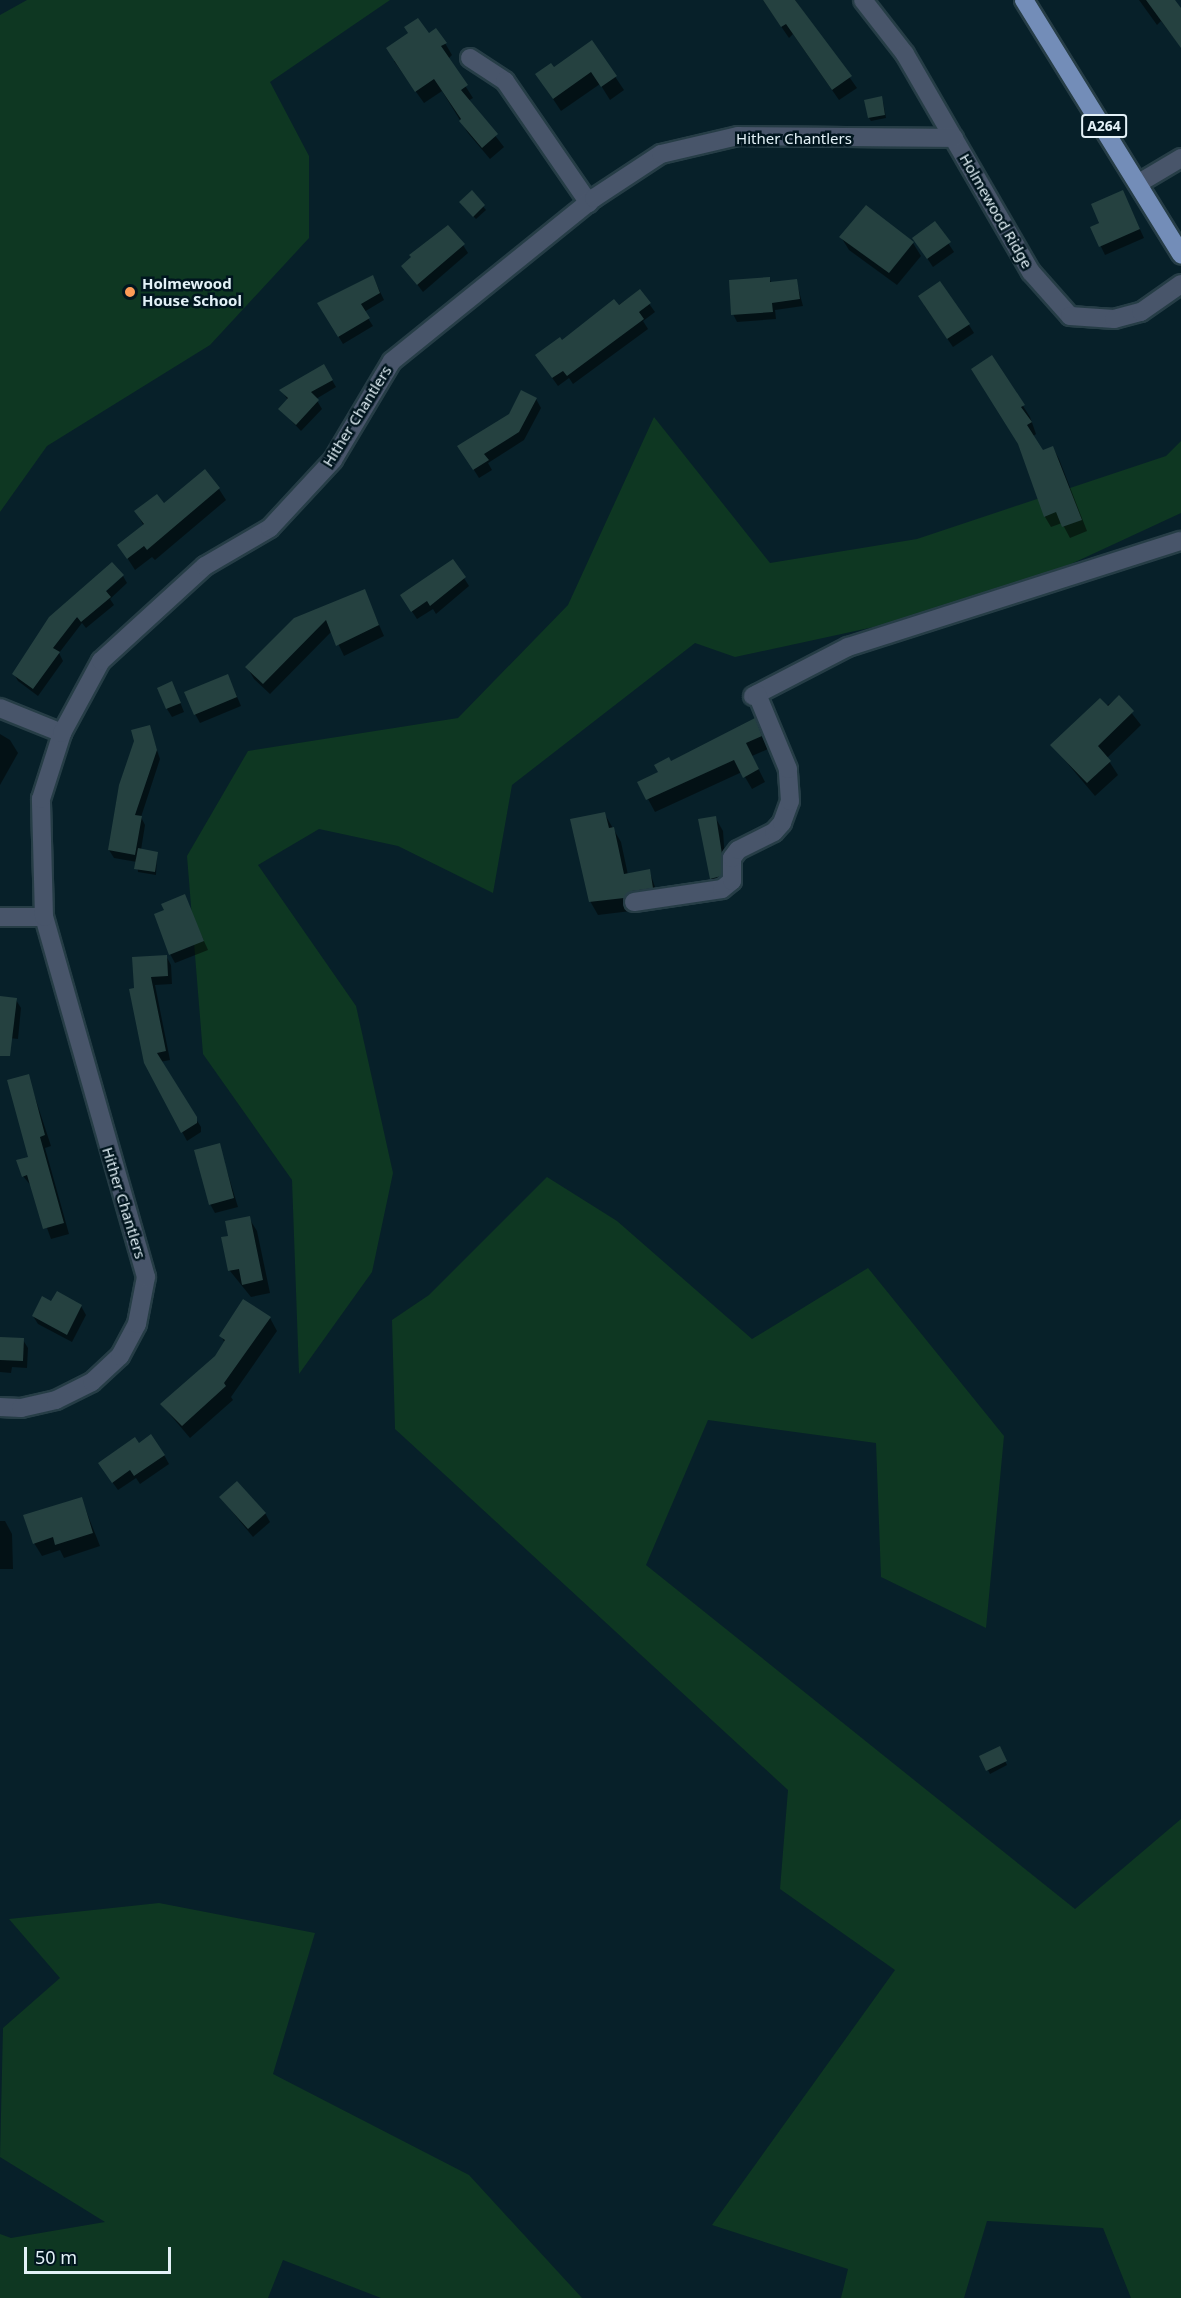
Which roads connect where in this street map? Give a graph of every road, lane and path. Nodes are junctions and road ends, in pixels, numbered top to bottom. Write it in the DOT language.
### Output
graph roads {
  1 [pos="863,0"];
  2 [pos="1024,0"];
  3 [pos="470,58"];
  4 [pos="954,138"];
  5 [pos="1181,158"];
  6 [pos="1139,183"];
  7 [pos="589,203"];
  8 [pos="1181,254"];
  9 [pos="1181,284"];
  10 [pos="1181,541"];
  11 [pos="0,708"];
  12 [pos="62,733"];
  13 [pos="634,902"];
  14 [pos="0,917"];
  15 [pos="44,917"];
  16 [pos="0,1407"];
  1 -- 4 [label="street, Holmewood Ridge"];
  2 -- 6 [label="main road, A264"];
  3 -- 7 [label="street"];
  4 -- 7 [label="street, Hither Chantlers"];
  4 -- 9 [label="street, Holmewood Ridge"];
  5 -- 6 [label="street"];
  6 -- 8 [label="main road, A264"];
  7 -- 12 [label="street, Hither Chantlers"];
  10 -- 13 [label="street"];
  11 -- 12 [label="street"];
  12 -- 15 [label="street, Hither Chantlers"];
  14 -- 15 [label="street"];
  15 -- 16 [label="street, Hither Chantlers"];
}
